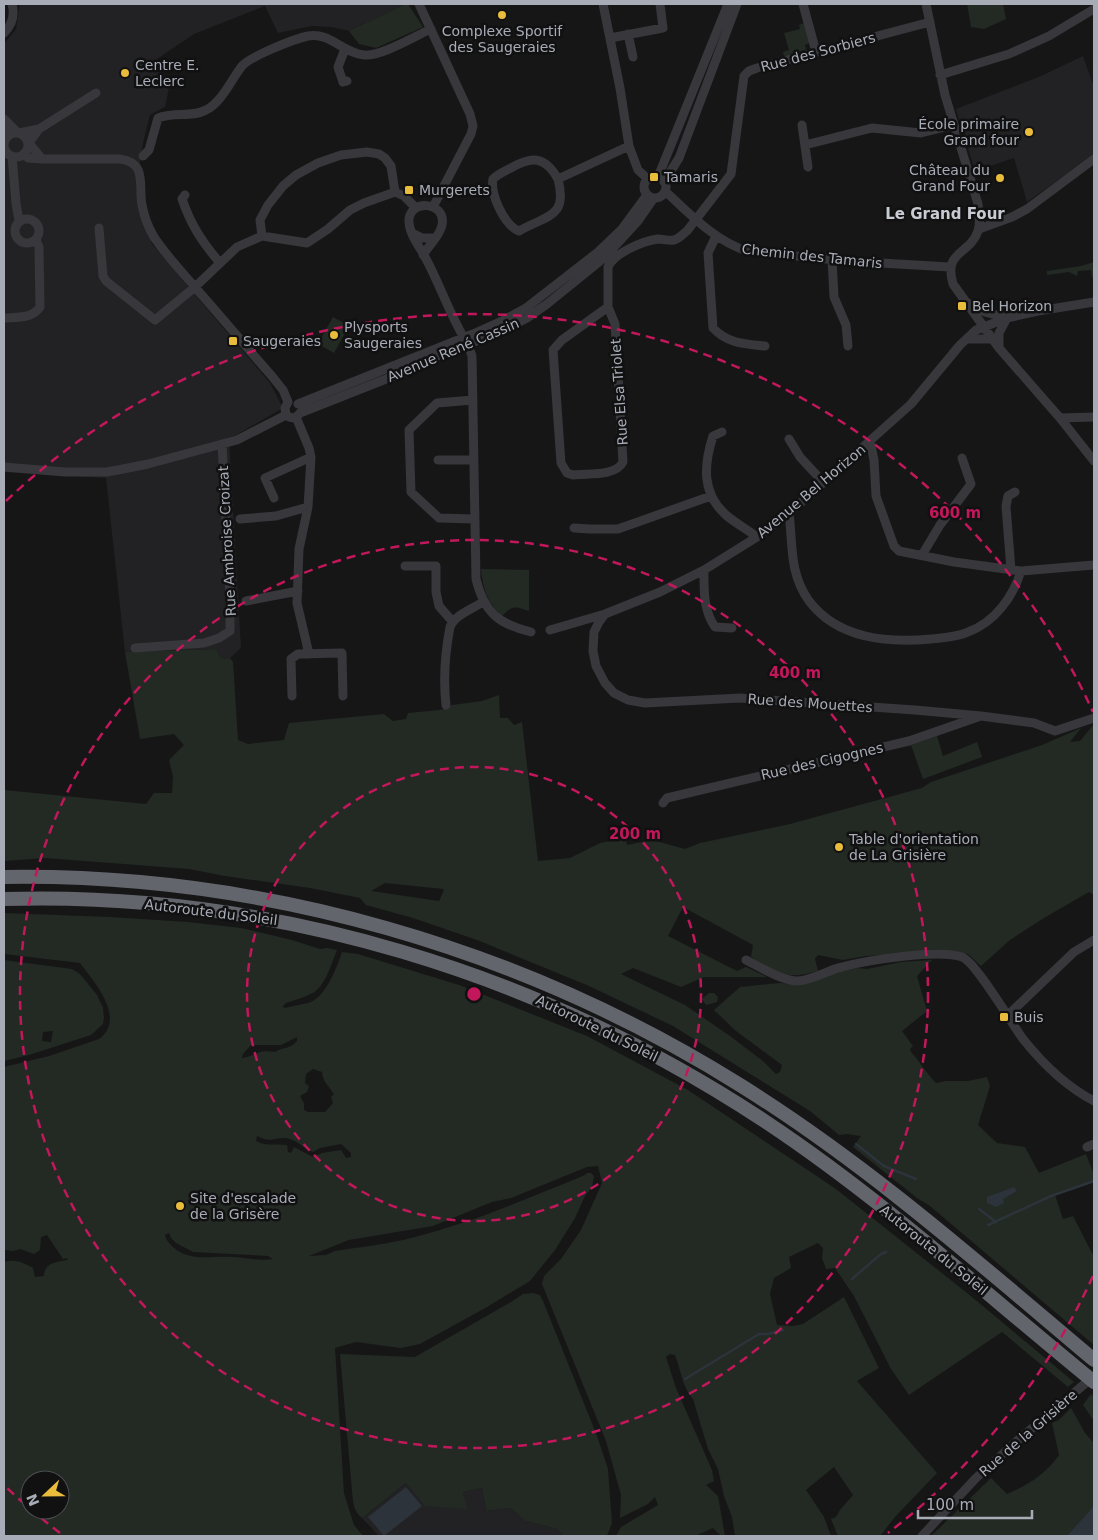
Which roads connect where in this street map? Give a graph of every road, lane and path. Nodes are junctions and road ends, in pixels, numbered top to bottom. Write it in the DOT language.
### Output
graph roads {
  1 [pos="419,4"];
  2 [pos="603,4"];
  3 [pos="660,4"];
  4 [pos="728,4"];
  5 [pos="737,4"];
  6 [pos="803,4"];
  7 [pos="926,4"];
  8 [pos="13,5"];
  9 [pos="1094,9"];
  10 [pos="930,22"];
  11 [pos="431,29"];
  12 [pos="4,33"];
  13 [pos="628,34"];
  14 [pos="610,38"];
  15 [pos="345,49"];
  16 [pos="816,52"];
  17 [pos="633,57"];
  18 [pos="940,75"];
  19 [pos="347,81"];
  20 [pos="96,93"];
  21 [pos="4,118"];
  22 [pos="802,125"];
  23 [pos="953,125"];
  24 [pos="39,128"];
  25 [pos="18,133"];
  26 [pos="5,142"];
  27 [pos="29,143"];
  28 [pos="805,145"];
  29 [pos="629,146"];
  30 [pos="24,155"];
  31 [pos="12,156"];
  32 [pos="143,156"];
  33 [pos="42,159"];
  34 [pos="1094,159"];
  35 [pos="128,160"];
  36 [pos="808,166"];
  37 [pos="139,170"];
  38 [pos="558,179"];
  39 [pos="648,179"];
  40 [pos="662,183"];
  41 [pos="394,192"];
  42 [pos="185,195"];
  43 [pos="651,196"];
  44 [pos="433,206"];
  45 [pos="416,208"];
  46 [pos="696,219"];
  47 [pos="19,221"];
  48 [pos="100,228"];
  49 [pos="978,229"];
  50 [pos="412,233"];
  51 [pos="262,236"];
  52 [pos="716,236"];
  53 [pos="434,238"];
  54 [pos="36,240"];
  55 [pos="424,255"];
  56 [pos="832,259"];
  57 [pos="220,262"];
  58 [pos="950,267"];
  59 [pos="195,287"];
  60 [pos="966,302"];
  61 [pos="1094,302"];
  62 [pos="608,307"];
  63 [pos="4,318"];
  64 [pos="1007,318"];
  65 [pos="983,326"];
  66 [pos="967,339"];
  67 [pos="992,339"];
  68 [pos="466,341"];
  69 [pos="765,346"];
  70 [pos="848,346"];
  71 [pos="999,348"];
  72 [pos="473,400"];
  73 [pos="288,402"];
  74 [pos="298,411"];
  75 [pos="286,415"];
  76 [pos="1094,416"];
  77 [pos="1060,418"];
  78 [pos="1078,418"];
  79 [pos="722,432"];
  80 [pos="789,439"];
  81 [pos="1076,439"];
  82 [pos="870,441"];
  83 [pos="222,444"];
  84 [pos="311,457"];
  85 [pos="962,458"];
  86 [pos="438,460"];
  87 [pos="474,460"];
  88 [pos="1094,461"];
  89 [pos="4,467"];
  90 [pos="824,483"];
  91 [pos="1015,492"];
  92 [pos="711,496"];
  93 [pos="274,498"];
  94 [pos="308,507"];
  95 [pos="789,513"];
  96 [pos="240,519"];
  97 [pos="475,519"];
  98 [pos="574,528"];
  99 [pos="757,537"];
  100 [pos="922,554"];
  101 [pos="1094,565"];
  102 [pos="406,566"];
  103 [pos="704,570"];
  104 [pos="1011,570"];
  105 [pos="1021,571"];
  106 [pos="298,591"];
  107 [pos="246,601"];
  108 [pos="484,602"];
  109 [pos="605,614"];
  110 [pos="452,621"];
  111 [pos="732,628"];
  112 [pos="550,630"];
  113 [pos="531,632"];
  114 [pos="135,648"];
  115 [pos="309,654"];
  116 [pos="292,696"];
  117 [pos="344,696"];
  118 [pos="446,704"];
  119 [pos="981,716"];
  120 [pos="1093,719"];
  121 [pos="663,802"];
  122 [pos="4,878"];
  123 [pos="4,899"];
  124 [pos="1094,940"];
  125 [pos="746,960"];
  126 [pos="1007,1016"];
  127 [pos="1094,1101"];
  128 [pos="1094,1360"];
  129 [pos="1091,1377"];
  130 [pos="922,1536"];
  1 -- 11 [label="street"];
  2 -- 14 [label="street"];
  3 -- 13 [label="street"];
  4 -- 40 [label="street"];
  5 -- 40 [label="street"];
  6 -- 16 [label="street"];
  7 -- 10 [label="street"];
  8 -- 12 [label="street"];
  9 -- 18 [label="street"];
  10 -- 16 [label="street, Rue des Sorbiers"];
  10 -- 18 [label="street"];
  11 -- 15 [label="street"];
  11 -- 44 [label="street"];
  13 -- 14 [label="street"];
  13 -- 17 [label="street"];
  14 -- 29 [label="street"];
  15 -- 19 [label="street"];
  15 -- 32 [label="street"];
  16 -- 46 [label="street, Rue des Sorbiers"];
  18 -- 23 [label="street"];
  20 -- 24 [label="street"];
  21 -- 25 [label="street"];
  21 -- 26 [label="street"];
  22 -- 28 [label="street"];
  23 -- 28 [label="street"];
  23 -- 49 [label="street"];
  24 -- 25 [label="street"];
  24 -- 27 [label="street"];
  25 -- 26 [label="street"];
  25 -- 27 [label="street"];
  26 -- 31 [label="street"];
  27 -- 30 [label="street"];
  27 -- 33 [label="street"];
  28 -- 36 [label="street"];
  29 -- 38 [label="street"];
  29 -- 39 [label="street"];
  30 -- 31 [label="street"];
  30 -- 33 [label="street"];
  31 -- 47 [label="street"];
  32 -- 35 [label="street"];
  32 -- 37 [label="street"];
  33 -- 35 [label="street"];
  34 -- 49 [label="street"];
  35 -- 37 [label="street"];
  37 -- 59 [label="street"];
  38 -- 38 [label="street"];
  39 -- 40 [label="street"];
  39 -- 43 [label="street"];
  40 -- 43 [label="street"];
  40 -- 46 [label="street, Chemin des Tamaris"];
  41 -- 45 [label="street"];
  41 -- 51 [label="street"];
  41 -- 51 [label="street"];
  42 -- 57 [label="street"];
  43 -- 68 [label="street, Avenue René Cassin"];
  44 -- 45 [label="street"];
  44 -- 53 [label="street"];
  45 -- 50 [label="street"];
  46 -- 52 [label="street, Chemin des Tamaris"];
  46 -- 62 [label="street, Rue Elsa Triolet"];
  47 -- 54 [label="street"];
  47 -- 54 [label="street"];
  48 -- 59 [label="street"];
  49 -- 58 [label="street"];
  50 -- 53 [label="street"];
  50 -- 55 [label="street"];
  51 -- 57 [label="street"];
  52 -- 56 [label="street, Chemin des Tamaris"];
  52 -- 69 [label="street"];
  53 -- 55 [label="street"];
  54 -- 63 [label="street"];
  55 -- 68 [label="street"];
  56 -- 58 [label="street, Chemin des Tamaris"];
  56 -- 70 [label="street"];
  57 -- 59 [label="street"];
  58 -- 60 [label="street"];
  59 -- 73 [label="street"];
  60 -- 64 [label="street"];
  60 -- 65 [label="street"];
  61 -- 64 [label="street"];
  62 -- 62 [label="street, Rue Elsa Triolet"];
  64 -- 65 [label="street"];
  64 -- 71 [label="street"];
  65 -- 66 [label="street, Avenue Bel Horizon"];
  65 -- 67 [label="street"];
  66 -- 67 [label="street"];
  66 -- 82 [label="street, Avenue Bel Horizon"];
  67 -- 71 [label="street"];
  68 -- 72 [label="street"];
  68 -- 74 [label="street, Avenue René Cassin"];
  71 -- 77 [label="street"];
  72 -- 87 [label="street"];
  72 -- 97 [label="street"];
  73 -- 74 [label="street"];
  73 -- 75 [label="street"];
  74 -- 75 [label="street"];
  74 -- 84 [label="street"];
  75 -- 83 [label="street"];
  76 -- 78 [label="street"];
  77 -- 78 [label="street"];
  77 -- 81 [label="street"];
  78 -- 81 [label="street"];
  79 -- 92 [label="street"];
  80 -- 90 [label="street"];
  81 -- 88 [label="street"];
  82 -- 90 [label="street, Avenue Bel Horizon"];
  82 -- 100 [label="street"];
  83 -- 89 [label="street"];
  83 -- 114 [label="street, Rue Ambroise Croizat"];
  84 -- 93 [label="street"];
  84 -- 94 [label="street"];
  85 -- 100 [label="street"];
  86 -- 87 [label="street"];
  87 -- 97 [label="street"];
  90 -- 95 [label="street, Avenue Bel Horizon"];
  91 -- 104 [label="street"];
  92 -- 98 [label="street"];
  92 -- 99 [label="street"];
  94 -- 96 [label="street"];
  94 -- 106 [label="street"];
  95 -- 99 [label="street, Avenue Bel Horizon"];
  95 -- 105 [label="street"];
  97 -- 108 [label="street"];
  99 -- 103 [label="street, Avenue Bel Horizon"];
  100 -- 104 [label="street"];
  101 -- 105 [label="street"];
  102 -- 110 [label="street"];
  103 -- 109 [label="street, Avenue Bel Horizon"];
  103 -- 111 [label="street"];
  104 -- 105 [label="street"];
  106 -- 107 [label="street"];
  106 -- 115 [label="street"];
  108 -- 110 [label="street"];
  108 -- 113 [label="street"];
  109 -- 112 [label="street, Avenue Bel Horizon"];
  109 -- 119 [label="street, Rue des Mouettes"];
  110 -- 118 [label="street"];
  115 -- 116 [label="street"];
  115 -- 117 [label="street"];
  119 -- 120 [label="street, Rue des Mouettes"];
  119 -- 121 [label="street, Rue des Cigognes"];
  122 -- 128 [label="highway, Autoroute du Soleil"];
  123 -- 129 [label="highway, Autoroute du Soleil"];
  124 -- 126 [label="street"];
  125 -- 126 [label="street"];
  126 -- 127 [label="street"];
  129 -- 130 [label="street, Rue de la Grisière"];
}
